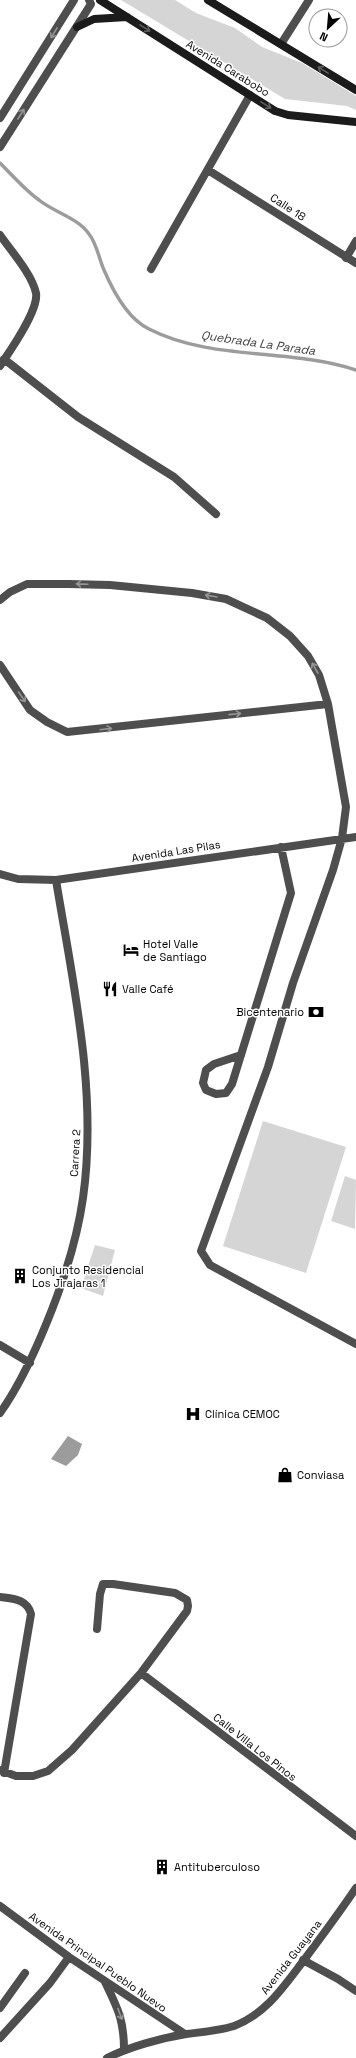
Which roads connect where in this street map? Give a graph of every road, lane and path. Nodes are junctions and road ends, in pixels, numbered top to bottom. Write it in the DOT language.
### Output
graph roads {
  1 [pos="74,0"];
  2 [pos="89,0"];
  3 [pos="100,0"];
  4 [pos="208,0"];
  5 [pos="309,0"];
  6 [pos="127,16"];
  7 [pos="77,27"];
  8 [pos="281,44"];
  9 [pos="356,90"];
  10 [pos="250,95"];
  11 [pos="0,118"];
  12 [pos="356,122"];
  13 [pos="0,147"];
  14 [pos="208,170"];
  15 [pos="0,235"];
  16 [pos="356,242"];
  17 [pos="346,258"];
  18 [pos="356,263"];
  19 [pos="151,269"];
  20 [pos="2,363"];
  21 [pos="216,514"];
  22 [pos="0,600"];
  23 [pos="0,665"];
  24 [pos="328,704"];
  25 [pos="356,836"];
  26 [pos="342,838"];
  27 [pos="281,847"];
  28 [pos="0,874"];
  29 [pos="56,880"];
  30 [pos="240,1055"];
  31 [pos="356,1344"];
  32 [pos="0,1345"];
  33 [pos="30,1363"];
  34 [pos="0,1413"];
  35 [pos="0,1597"];
  36 [pos="97,1629"];
  37 [pos="141,1673"];
  38 [pos="2,1772"];
  39 [pos="356,1836"];
  40 [pos="356,1888"];
  41 [pos="0,1906"];
  42 [pos="68,1956"];
  43 [pos="304,1960"];
  44 [pos="25,1973"];
  45 [pos="104,1981"];
  46 [pos="356,1991"];
  47 [pos="0,2008"];
  48 [pos="185,2034"];
  49 [pos="0,2038"];
  50 [pos="124,2050"];
  51 [pos="107,2058"];
  1 -- 11 [label="street, one-way"];
  2 -- 7 [label="street"];
  3 -- 6 [label="main road, Avenida Carabobo"];
  4 -- 8 [label="main road"];
  5 -- 8 [label="street"];
  6 -- 7 [label="main road"];
  6 -- 10 [label="main road, Avenida Carabobo, one-way"];
  13 -- 7 [label="street, one-way"];
  9 -- 8 [label="main road, one-way"];
  10 -- 12 [label="main road, Avenida Carabobo, one-way"];
  10 -- 14 [label="street"];
  14 -- 17 [label="street, Calle 18"];
  14 -- 19 [label="street"];
  15 -- 20 [label="street"];
  16 -- 17 [label="street"];
  17 -- 18 [label="street, Calle 18"];
  20 -- 21 [label="street"];
  24 -- 22 [label="street, one-way"];
  23 -- 24 [label="street, one-way"];
  24 -- 26 [label="street"];
  25 -- 26 [label="street, Avenida Las Pilas"];
  26 -- 27 [label="street, Avenida Las Pilas"];
  26 -- 31 [label="street"];
  27 -- 29 [label="street, Avenida Las Pilas"];
  27 -- 30 [label="street"];
  28 -- 29 [label="street, Avenida Las Pilas"];
  29 -- 33 [label="street, Carrera 2"];
  30 -- 30 [label="street"];
  32 -- 33 [label="street"];
  33 -- 34 [label="street, Carrera 2"];
  35 -- 38 [label="street"];
  36 -- 37 [label="street"];
  37 -- 38 [label="street"];
  37 -- 39 [label="street, Calle Villa Los Pinos"];
  40 -- 43 [label="street, Avenida Guayana"];
  41 -- 42 [label="street, Avenida Principal Pueblo Nuevo"];
  42 -- 45 [label="street, Avenida Principal Pueblo Nuevo"];
  42 -- 49 [label="street"];
  43 -- 46 [label="street"];
  43 -- 48 [label="street, Avenida Guayana"];
  44 -- 47 [label="street"];
  45 -- 48 [label="street, Avenida Principal Pueblo Nuevo"];
  45 -- 50 [label="street, one-way"];
  48 -- 50 [label="street, Avenida Guayana"];
  50 -- 51 [label="street, Avenida Guayana"];
}
